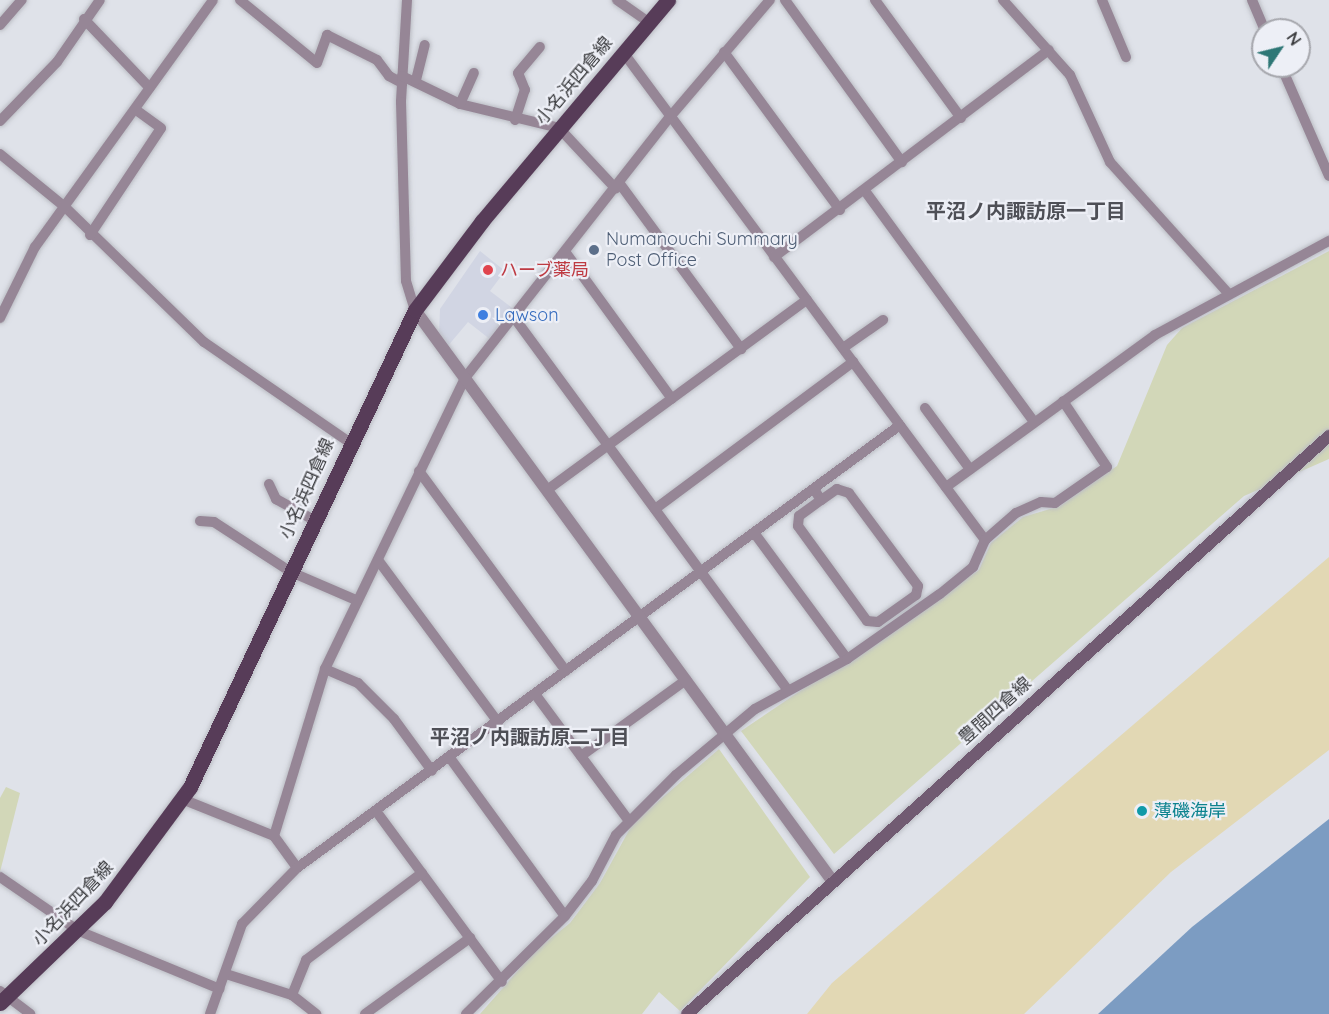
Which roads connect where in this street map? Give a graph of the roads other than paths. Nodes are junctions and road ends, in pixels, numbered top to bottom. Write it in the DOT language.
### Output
graph roads {
  1 [pos="22,0"];
  2 [pos="100,0"];
  3 [pos="213,0"];
  4 [pos="240,0"];
  5 [pos="407,0"];
  6 [pos="617,0"];
  7 [pos="668,0"];
  8 [pos="770,0"];
  9 [pos="785,0"];
  10 [pos="875,0"];
  11 [pos="1102,0"];
  12 [pos="1252,0"];
  13 [pos="1008,2"];
  14 [pos="1260,18"];
  15 [pos="84,19"];
  16 [pos="649,22"];
  17 [pos="0,25"];
  18 [pos="425,45"];
  19 [pos="540,47"];
  20 [pos="1049,50"];
  21 [pos="623,52"];
  22 [pos="724,52"];
  23 [pos="1126,57"];
  24 [pos="474,73"];
  25 [pos="1286,78"];
  26 [pos="402,79"];
  27 [pos="416,80"];
  28 [pos="150,88"];
  29 [pos="460,104"];
  30 [pos="135,109"];
  31 [pos="670,117"];
  32 [pos="961,118"];
  33 [pos="516,120"];
  34 [pos="0,122"];
  35 [pos="559,129"];
  36 [pos="0,154"];
  37 [pos="902,162"];
  38 [pos="1329,176"];
  39 [pos="618,186"];
  40 [pos="865,191"];
  41 [pos="66,207"];
  42 [pos="840,210"];
  43 [pos="90,235"];
  44 [pos="1329,241"];
  45 [pos="566,253"];
  46 [pos="774,257"];
  47 [pos="1229,294"];
  48 [pos="807,300"];
  49 [pos="415,310"];
  50 [pos="513,316"];
  51 [pos="0,318"];
  52 [pos="883,320"];
  53 [pos="843,348"];
  54 [pos="741,349"];
  55 [pos="853,362"];
  56 [pos="465,378"];
  57 [pos="672,399"];
  58 [pos="1063,401"];
  59 [pos="925,408"];
  60 [pos="1034,423"];
  61 [pos="900,425"];
  62 [pos="1329,436"];
  63 [pos="349,442"];
  64 [pos="609,446"];
  65 [pos="970,469"];
  66 [pos="419,471"];
  67 [pos="269,484"];
  68 [pos="946,487"];
  69 [pos="814,489"];
  70 [pos="547,490"];
  71 [pos="821,500"];
  72 [pos="655,509"];
  73 [pos="200,520"];
  74 [pos="314,520"];
  75 [pos="754,534"];
  76 [pos="985,540"];
  77 [pos="378,560"];
  78 [pos="291,572"];
  79 [pos="701,572"];
  80 [pos="356,600"];
  81 [pos="640,617"];
  82 [pos="846,659"];
  83 [pos="325,669"];
  84 [pos="566,671"];
  85 [pos="686,680"];
  86 [pos="788,690"];
  87 [pos="535,694"];
  88 [pos="498,722"];
  89 [pos="726,735"];
  90 [pos="581,756"];
  91 [pos="450,758"];
  92 [pos="432,771"];
  93 [pos="182,799"];
  94 [pos="376,811"];
  95 [pos="629,821"];
  96 [pos="274,836"];
  97 [pos="297,868"];
  98 [pos="422,873"];
  99 [pos="0,877"];
  100 [pos="831,879"];
  101 [pos="565,916"];
  102 [pos="79,931"];
  103 [pos="470,938"];
  104 [pos="226,974"];
  105 [pos="502,982"];
  106 [pos="220,989"];
  107 [pos="292,995"];
  108 [pos="3,998"];
  109 [pos="30,1014"];
  110 [pos="210,1014"];
  111 [pos="316,1014"];
  112 [pos="365,1014"];
  113 [pos="466,1014"];
  114 [pos="687,1014"];
  1 -- 17 [label="street"];
  2 -- 15 [label="street"];
  3 -- 28 [label="street"];
  4 -- 26 [label="street"];
  5 -- 26 [label="street"];
  6 -- 16 [label="street"];
  7 -- 16 [label="main road, 小名浜四倉線"];
  8 -- 22 [label="street"];
  9 -- 37 [label="street"];
  10 -- 32 [label="street"];
  11 -- 23 [label="street"];
  12 -- 14 [label="street"];
  13 -- 20 [label="street"];
  15 -- 28 [label="street"];
  15 -- 34 [label="street"];
  16 -- 21 [label="main road, 小名浜四倉線"];
  18 -- 27 [label="street"];
  19 -- 33 [label="street"];
  20 -- 32 [label="street"];
  20 -- 47 [label="street"];
  21 -- 31 [label="street"];
  21 -- 35 [label="main road, 小名浜四倉線"];
  22 -- 31 [label="street"];
  22 -- 42 [label="street"];
  24 -- 29 [label="street"];
  25 -- 38 [label="street"];
  26 -- 27 [label="street"];
  26 -- 49 [label="street"];
  27 -- 29 [label="street"];
  28 -- 30 [label="street"];
  29 -- 33 [label="street"];
  30 -- 41 [label="street"];
  30 -- 43 [label="street"];
  31 -- 39 [label="street"];
  31 -- 46 [label="street"];
  32 -- 37 [label="street"];
  33 -- 35 [label="street"];
  35 -- 39 [label="street"];
  35 -- 49 [label="main road, 小名浜四倉線"];
  36 -- 41 [label="street"];
  37 -- 40 [label="street"];
  39 -- 45 [label="street"];
  39 -- 54 [label="street"];
  40 -- 42 [label="street"];
  40 -- 60 [label="street"];
  41 -- 43 [label="street"];
  41 -- 51 [label="street"];
  42 -- 46 [label="street"];
  43 -- 63 [label="street"];
  44 -- 47 [label="street"];
  45 -- 50 [label="street"];
  45 -- 57 [label="street"];
  46 -- 48 [label="street"];
  47 -- 58 [label="street"];
  48 -- 53 [label="street"];
  48 -- 54 [label="street"];
  49 -- 56 [label="street"];
  49 -- 63 [label="main road, 小名浜四倉線"];
  50 -- 56 [label="street"];
  50 -- 64 [label="street"];
  52 -- 53 [label="street"];
  53 -- 55 [label="street"];
  54 -- 57 [label="street"];
  55 -- 61 [label="street"];
  55 -- 72 [label="street"];
  56 -- 66 [label="street"];
  56 -- 70 [label="street"];
  57 -- 64 [label="street"];
  58 -- 60 [label="street"];
  58 -- 76 [label="street"];
  59 -- 65 [label="street"];
  60 -- 65 [label="street"];
  61 -- 68 [label="street"];
  61 -- 69 [label="street"];
  62 -- 100 [label="main road, 豊間四倉線"];
  63 -- 74 [label="main road, 小名浜四倉線"];
  64 -- 70 [label="street"];
  64 -- 72 [label="street"];
  65 -- 68 [label="street"];
  66 -- 77 [label="street"];
  66 -- 84 [label="street"];
  67 -- 74 [label="street"];
  68 -- 76 [label="street"];
  69 -- 71 [label="street"];
  69 -- 75 [label="street"];
  70 -- 81 [label="street"];
  71 -- 71 [label="street"];
  72 -- 79 [label="street"];
  73 -- 78 [label="street"];
  74 -- 78 [label="main road, 小名浜四倉線"];
  75 -- 79 [label="street"];
  75 -- 82 [label="street"];
  76 -- 82 [label="street"];
  77 -- 80 [label="street"];
  77 -- 88 [label="street"];
  78 -- 80 [label="street"];
  78 -- 93 [label="main road, 小名浜四倉線"];
  79 -- 81 [label="street"];
  79 -- 86 [label="street"];
  80 -- 83 [label="street"];
  81 -- 84 [label="street"];
  81 -- 85 [label="street"];
  82 -- 86 [label="street"];
  83 -- 92 [label="street"];
  83 -- 96 [label="street"];
  84 -- 87 [label="street"];
  85 -- 89 [label="street"];
  85 -- 90 [label="street"];
  86 -- 89 [label="street"];
  87 -- 88 [label="street"];
  87 -- 90 [label="street"];
  88 -- 91 [label="street"];
  89 -- 95 [label="street"];
  89 -- 100 [label="street"];
  90 -- 95 [label="street"];
  91 -- 92 [label="street"];
  91 -- 101 [label="street"];
  92 -- 94 [label="street"];
  93 -- 96 [label="street"];
  93 -- 102 [label="main road, 小名浜四倉線"];
  94 -- 97 [label="street"];
  94 -- 98 [label="street"];
  95 -- 101 [label="street"];
  96 -- 97 [label="street"];
  97 -- 104 [label="street"];
  98 -- 103 [label="street"];
  98 -- 107 [label="street"];
  99 -- 102 [label="street"];
  100 -- 114 [label="main road, 豊間四倉線"];
  101 -- 105 [label="street"];
  102 -- 106 [label="street"];
  102 -- 108 [label="main road, 小名浜四倉線"];
  103 -- 105 [label="street"];
  103 -- 112 [label="street"];
  104 -- 106 [label="street"];
  104 -- 107 [label="street"];
  105 -- 113 [label="street"];
  106 -- 110 [label="street"];
  107 -- 111 [label="street"];
  108 -- 109 [label="street"];
}
